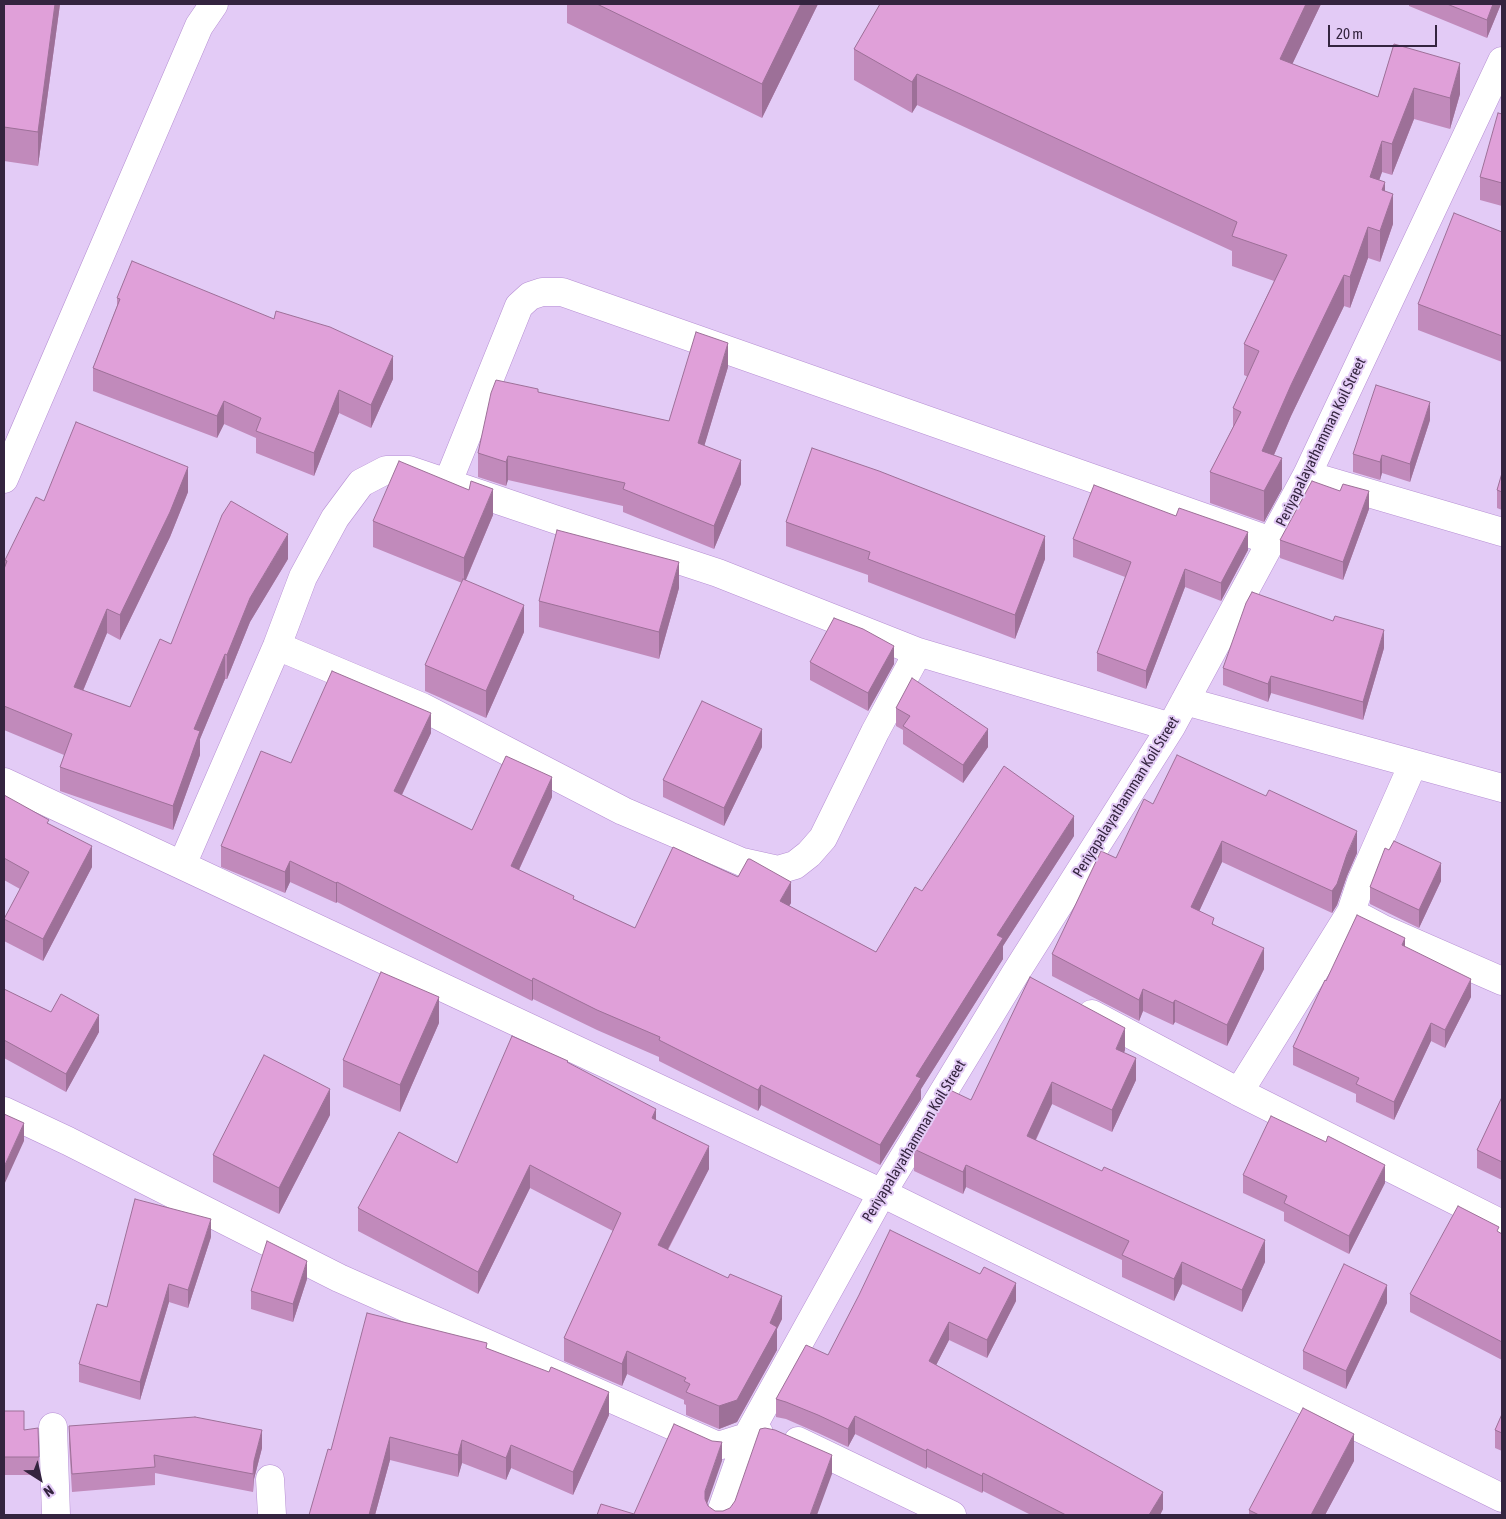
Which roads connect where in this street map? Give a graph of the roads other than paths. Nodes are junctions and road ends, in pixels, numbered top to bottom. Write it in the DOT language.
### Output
graph roads {
  1 [pos="214,4"];
  2 [pos="1502,61"];
  3 [pos="1307,475"];
  4 [pos="4,479"];
  5 [pos="448,482"];
  6 [pos="1502,532"];
  7 [pos="1271,542"];
  8 [pos="277,646"];
  9 [pos="918,652"];
  10 [pos="1185,701"];
  11 [pos="1171,727"];
  12 [pos="1413,764"];
  13 [pos="4,782"];
  14 [pos="1502,788"];
  15 [pos="182,865"];
  16 [pos="1351,912"];
  17 [pos="1015,974"];
  18 [pos="1502,981"];
  19 [pos="1041,988"];
  20 [pos="1067,1001"];
  21 [pos="1239,1092"];
  22 [pos="4,1111"];
  23 [pos="882,1193"];
  24 [pos="1502,1224"];
  25 [pos="53,1426"];
  26 [pos="748,1435"];
  27 [pos="270,1479"];
  28 [pos="1502,1498"];
  29 [pos="56,1515"];
  30 [pos="272,1515"];
  31 [pos="720,1515"];
  32 [pos="952,1515"];
  1 -- 4 [label="street"];
  2 -- 3 [label="street, Periyapalayathamman Koil Street"];
  3 -- 6 [label="street"];
  3 -- 7 [label="street, Periyapalayathamman Koil Street"];
  5 -- 7 [label="street"];
  5 -- 8 [label="street"];
  5 -- 9 [label="street"];
  7 -- 10 [label="street, Periyapalayathamman Koil Street"];
  8 -- 9 [label="street"];
  8 -- 15 [label="street"];
  9 -- 11 [label="street"];
  10 -- 11 [label="street, Periyapalayathamman Koil Street"];
  10 -- 12 [label="street"];
  11 -- 17 [label="street, Periyapalayathamman Koil Street"];
  12 -- 14 [label="street"];
  12 -- 16 [label="street"];
  13 -- 15 [label="street"];
  15 -- 23 [label="street"];
  16 -- 18 [label="street"];
  16 -- 21 [label="street"];
  17 -- 19 [label="street"];
  17 -- 23 [label="street, Periyapalayathamman Koil Street"];
  20 -- 21 [label="street"];
  21 -- 24 [label="street"];
  22 -- 26 [label="street"];
  23 -- 26 [label="street, Periyapalayathamman Koil Street"];
  23 -- 28 [label="street"];
  25 -- 29 [label="street"];
  26 -- 31 [label="street, Periyapalayathamman Koil Street"];
  26 -- 32 [label="street"];
  27 -- 30 [label="street"];
}
